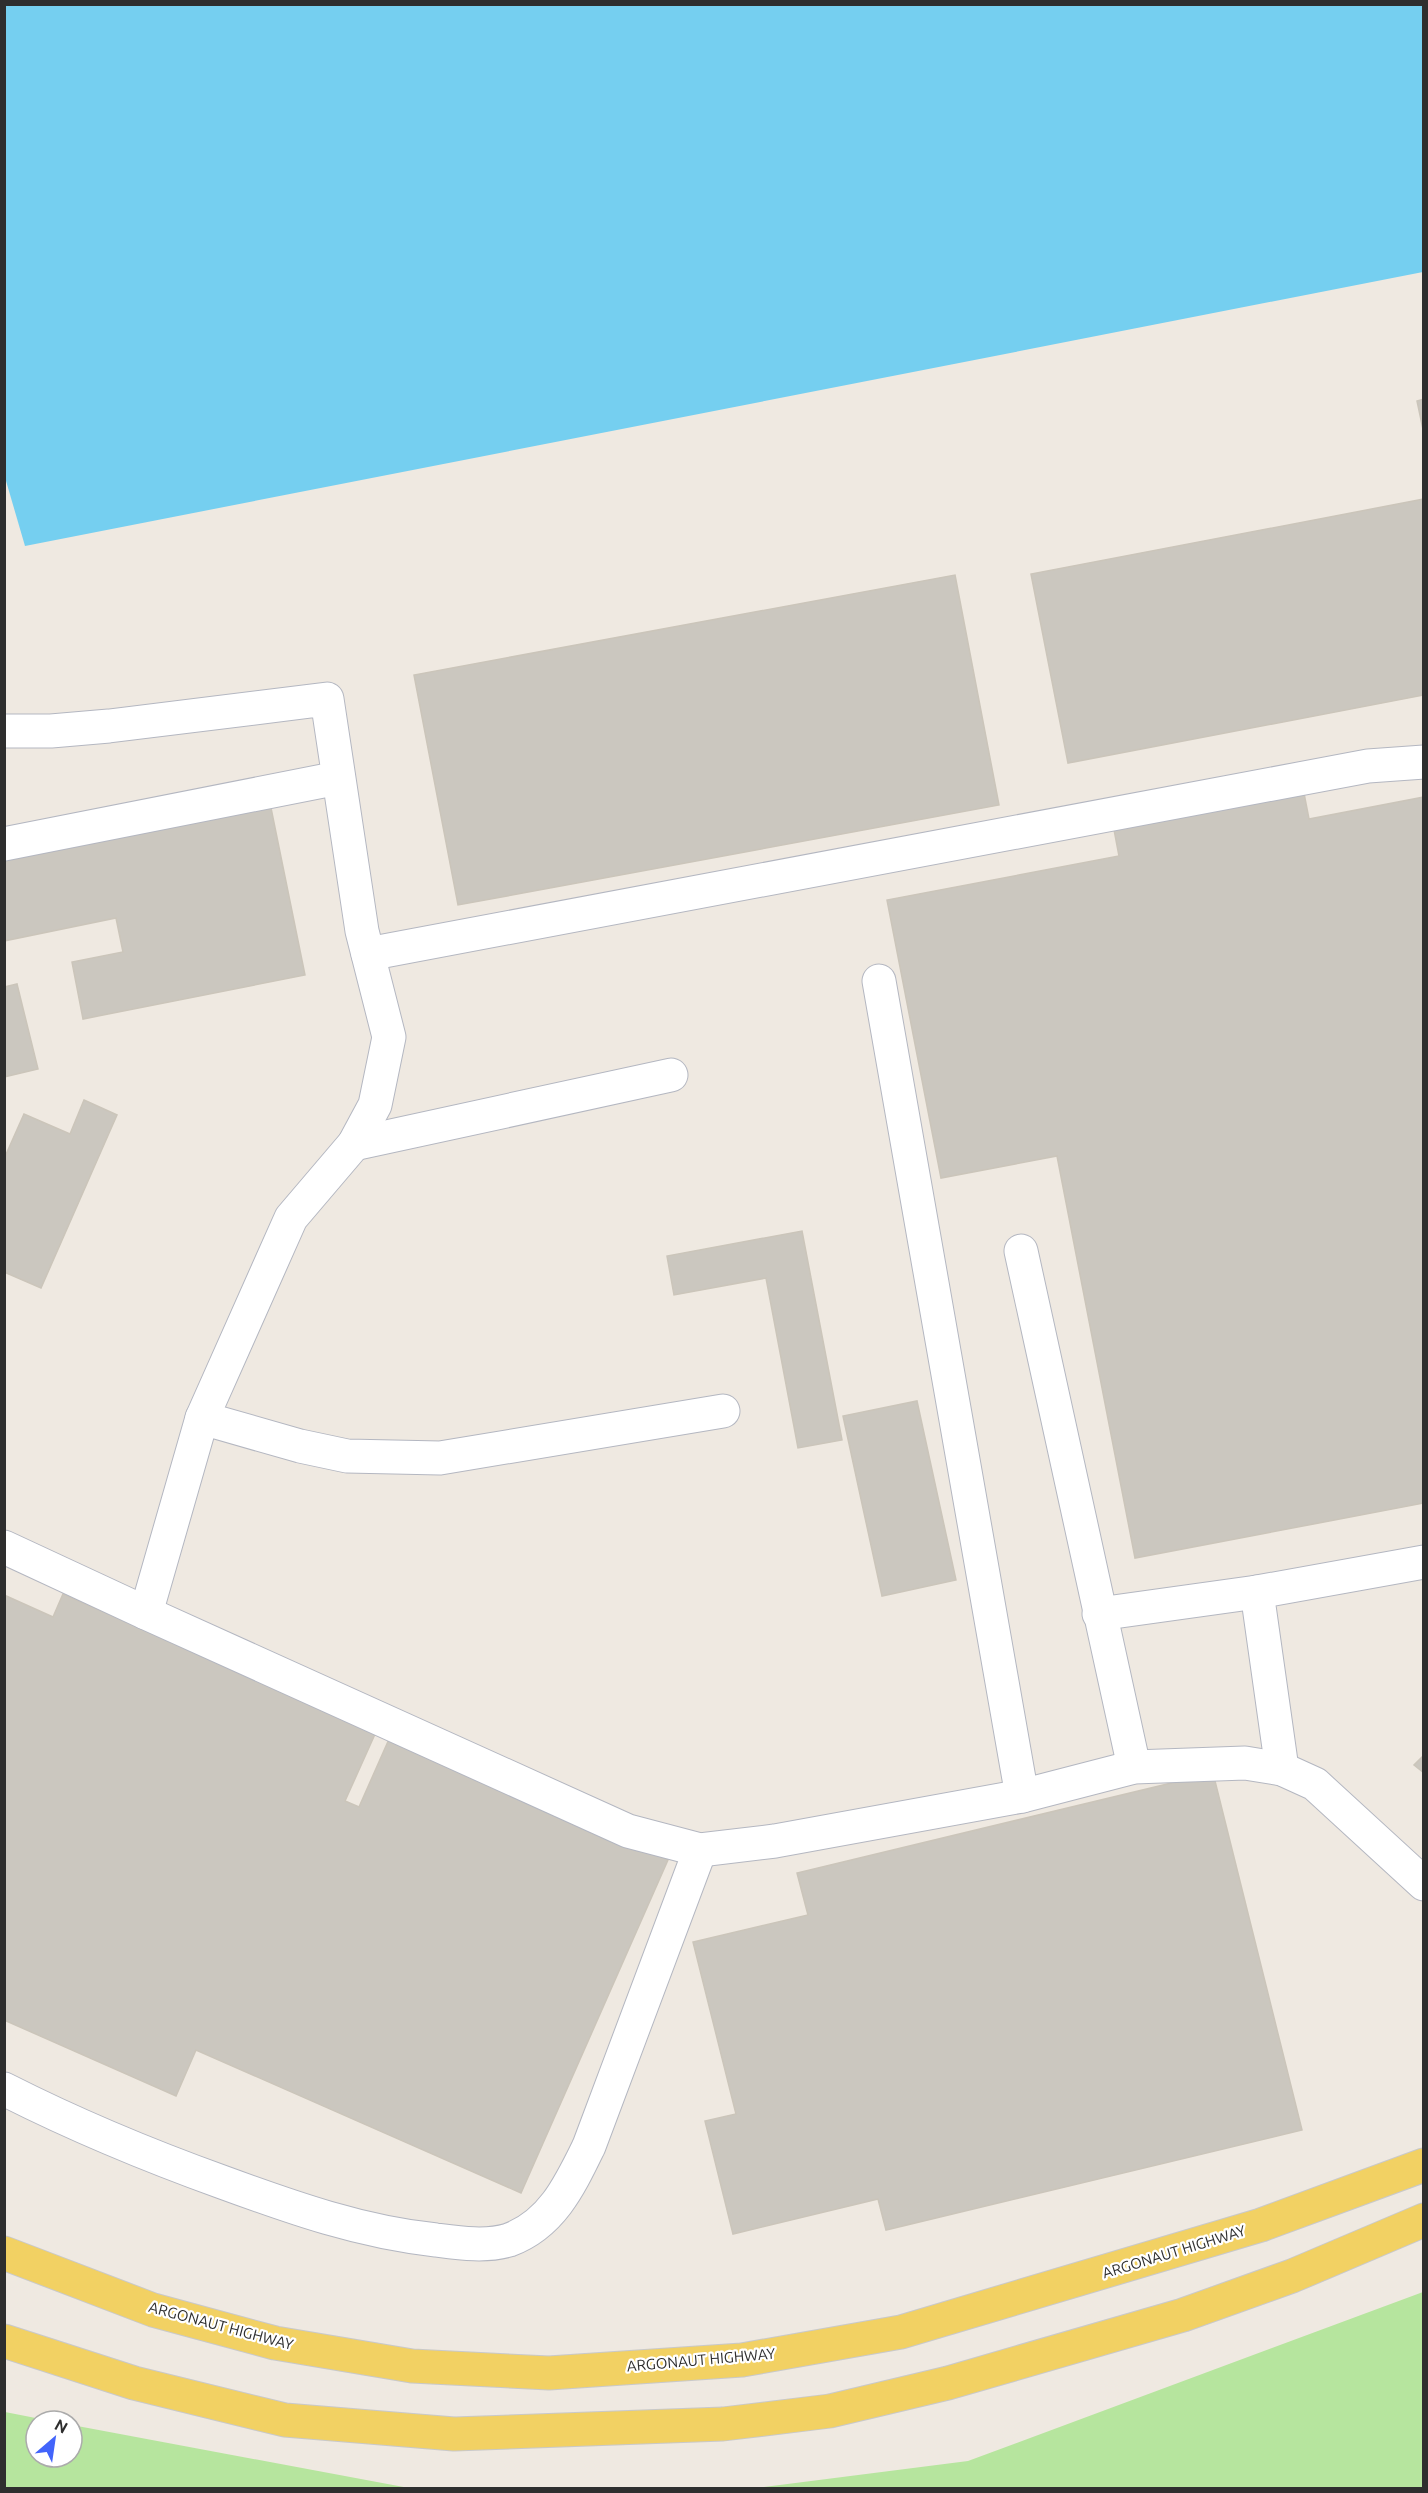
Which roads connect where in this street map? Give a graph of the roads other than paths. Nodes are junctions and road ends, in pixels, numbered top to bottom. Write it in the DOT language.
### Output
graph roads {
  1 [pos="4,731"];
  2 [pos="1424,762"];
  3 [pos="338,778"];
  4 [pos="4,844"];
  5 [pos="368,954"];
  6 [pos="879,981"];
  7 [pos="671,1075"];
  8 [pos="354,1144"];
  9 [pos="1020,1251"];
  10 [pos="723,1411"];
  11 [pos="202,1418"];
  12 [pos="4,1547"];
  13 [pos="1424,1562"];
  14 [pos="1257,1592"];
  15 [pos="146,1613"];
  16 [pos="1099,1614"];
  17 [pos="1134,1767"];
  18 [pos="1282,1770"];
  19 [pos="1022,1796"];
  20 [pos="700,1850"];
  21 [pos="1424,1884"];
  22 [pos="4,2088"];
  23 [pos="1424,2165"];
  24 [pos="1424,2220"];
  25 [pos="4,2253"];
  26 [pos="4,2341"];
  1 -- 3 [label="street"];
  2 -- 5 [label="street"];
  3 -- 4 [label="street"];
  3 -- 5 [label="street"];
  5 -- 8 [label="street"];
  6 -- 19 [label="street"];
  7 -- 8 [label="street"];
  8 -- 11 [label="street"];
  9 -- 16 [label="street"];
  10 -- 11 [label="street"];
  11 -- 15 [label="street"];
  12 -- 15 [label="street"];
  13 -- 14 [label="street"];
  14 -- 16 [label="street"];
  14 -- 18 [label="street"];
  15 -- 20 [label="street"];
  16 -- 17 [label="street"];
  17 -- 18 [label="street"];
  17 -- 19 [label="street"];
  18 -- 21 [label="street"];
  19 -- 20 [label="street"];
  20 -- 22 [label="street"];
  23 -- 25 [label="main road, ARGONAUT HIGHWAY"];
  24 -- 26 [label="main road"];
}
